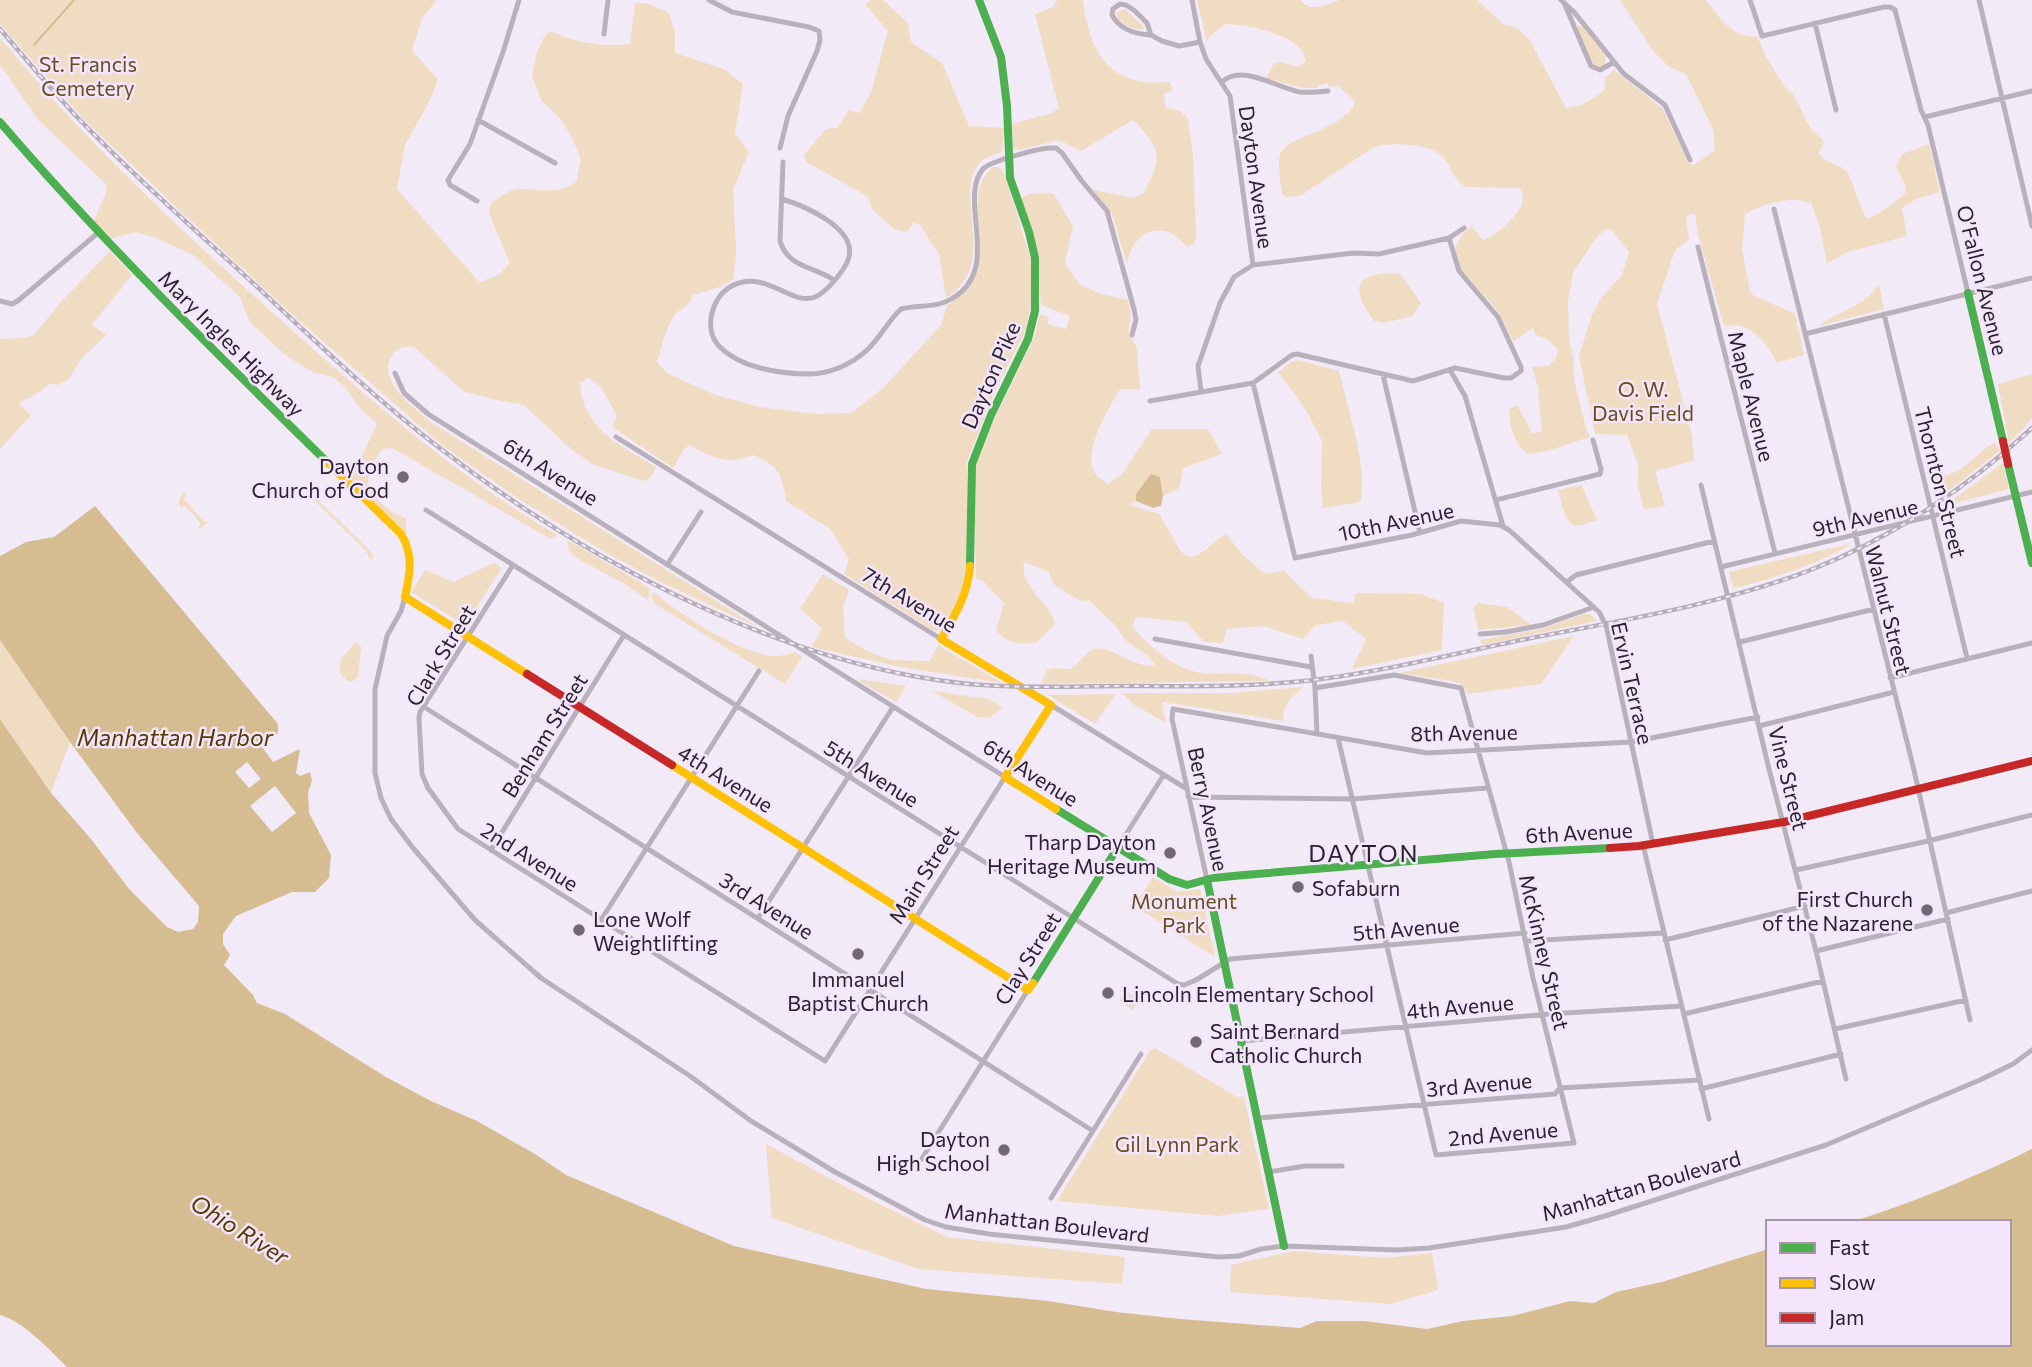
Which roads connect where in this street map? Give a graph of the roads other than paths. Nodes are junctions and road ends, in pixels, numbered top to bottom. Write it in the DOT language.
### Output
graph roads {
  1 [pos="519,0"];
  2 [pos="608,0"];
  3 [pos="709,0"];
  4 [pos="979,0"];
  5 [pos="1192,0"];
  6 [pos="1750,0"];
  7 [pos="1979,0"];
  8 [pos="1562,1"];
  9 [pos="1815,23"];
  10 [pos="604,34"];
  11 [pos="1151,35"];
  12 [pos="1200,42"];
  13 [pos="1614,62"];
  14 [pos="1222,82"];
  15 [pos="1328,91"];
  16 [pos="2032,91"];
  17 [pos="2001,97"];
  18 [pos="1836,110"];
  19 [pos="1926,117"];
  20 [pos="478,120"];
  21 [pos="0,121"];
  22 [pos="780,148"];
  23 [pos="1007,158"];
  24 [pos="1690,160"];
  25 [pos="783,162"];
  26 [pos="555,163"];
  27 [pos="782,199"];
  28 [pos="477,201"];
  29 [pos="1774,209"];
  30 [pos="2032,226"];
  31 [pos="1464,228"];
  32 [pos="99,232"];
  33 [pos="1449,238"];
  34 [pos="1698,247"];
  35 [pos="1253,265"];
  36 [pos="2032,278"];
  37 [pos="834,280"];
  38 [pos="1968,293"];
  39 [pos="0,302"];
  40 [pos="1884,314"];
  41 [pos="1805,334"];
  42 [pos="1132,335"];
  43 [pos="1450,370"];
  44 [pos="395,373"];
  45 [pos="1383,375"];
  46 [pos="1253,383"];
  47 [pos="1201,390"];
  48 [pos="1150,401"];
  49 [pos="616,437"];
  50 [pos="1593,440"];
  51 [pos="1701,485"];
  52 [pos="2032,492"];
  53 [pos="2015,496"];
  54 [pos="1496,500"];
  55 [pos="426,510"];
  56 [pos="701,512"];
  57 [pos="1933,517"];
  58 [pos="1503,526"];
  59 [pos="1420,533"];
  60 [pos="1854,534"];
  61 [pos="1714,541"];
  62 [pos="1775,554"];
  63 [pos="2032,563"];
  64 [pos="513,565"];
  65 [pos="667,565"];
  66 [pos="1721,567"];
  67 [pos="1567,582"];
  68 [pos="405,597"];
  69 [pos="1594,607"];
  70 [pos="1874,609"];
  71 [pos="1480,634"];
  72 [pos="624,635"];
  73 [pos="468,637"];
  74 [pos="941,639"];
  75 [pos="1155,639"];
  76 [pos="1740,642"];
  77 [pos="2032,643"];
  78 [pos="1311,656"];
  79 [pos="1967,658"];
  80 [pos="1311,667"];
  81 [pos="759,671"];
  82 [pos="1891,678"];
  83 [pos="1315,688"];
  84 [pos="1894,692"];
  85 [pos="1051,705"];
  86 [pos="737,706"];
  87 [pos="424,707"];
  88 [pos="580,707"];
  89 [pos="893,707"];
  90 [pos="1173,709"];
  91 [pos="1758,717"];
  92 [pos="1759,726"];
  93 [pos="1317,734"];
  94 [pos="1338,738"];
  95 [pos="1631,742"];
  96 [pos="1477,750"];
  97 [pos="2032,761"];
  98 [pos="421,768"];
  99 [pos="1163,775"];
  100 [pos="849,777"];
  101 [pos="1005,777"];
  102 [pos="537,778"];
  103 [pos="691,778"];
  104 [pos="1487,788"];
  105 [pos="1187,789"];
  106 [pos="1917,789"];
  107 [pos="1188,797"];
  108 [pos="1353,799"];
  109 [pos="2032,815"];
  110 [pos="1784,822"];
  111 [pos="1928,841"];
  112 [pos="1648,845"];
  113 [pos="804,847"];
  114 [pos="1118,847"];
  115 [pos="647,848"];
  116 [pos="960,848"];
  117 [pos="491,850"];
  118 [pos="1506,854"];
  119 [pos="1368,865"];
  120 [pos="1796,870"];
  121 [pos="1207,880"];
  122 [pos="2032,891"];
  123 [pos="1805,906"];
  124 [pos="1947,916"];
  125 [pos="758,918"];
  126 [pos="1073,918"];
  127 [pos="915,919"];
  128 [pos="601,920"];
  129 [pos="1525,933"];
  130 [pos="1663,933"];
  131 [pos="1665,940"];
  132 [pos="1527,941"];
  133 [pos="1387,946"];
  134 [pos="1816,951"];
  135 [pos="1223,961"];
  136 [pos="1823,981"];
  137 [pos="870,989"];
  138 [pos="1028,990"];
  139 [pos="1966,1000"];
  140 [pos="1681,1006"];
  141 [pos="1684,1014"];
  142 [pos="1542,1016"];
  143 [pos="1970,1020"];
  144 [pos="1406,1028"];
  145 [pos="1835,1029"];
  146 [pos="1242,1041"];
  147 [pos="2032,1050"];
  148 [pos="1141,1054"];
  149 [pos="1841,1055"];
  150 [pos="825,1061"];
  151 [pos="983,1061"];
  152 [pos="1846,1079"];
  153 [pos="1700,1080"];
  154 [pos="1560,1088"];
  155 [pos="1702,1089"];
  156 [pos="1424,1105"];
  157 [pos="1258,1118"];
  158 [pos="1709,1119"];
  159 [pos="1093,1131"];
  160 [pos="1574,1143"];
  161 [pos="921,1160"];
  162 [pos="1342,1166"];
  163 [pos="1268,1172"];
  164 [pos="1051,1198"];
  165 [pos="1284,1245"];
  1 -- 20 [label="street"];
  2 -- 10 [label="street"];
  3 -- 22 [label="street"];
  4 -- 23 [label="street, Dayton Pike"];
  5 -- 12 [label="street, Dayton Avenue"];
  6 -- 9 [label="street"];
  7 -- 17 [label="street"];
  8 -- 13 [label="street"];
  8 -- 13 [label="street"];
  9 -- 18 [label="street"];
  9 -- 19 [label="street, O’Fallon Avenue"];
  11 -- 11 [label="street"];
  11 -- 12 [label="street"];
  12 -- 14 [label="street, Dayton Avenue"];
  13 -- 24 [label="street"];
  14 -- 15 [label="street"];
  14 -- 35 [label="street, Dayton Avenue"];
  16 -- 17 [label="street"];
  17 -- 19 [label="street"];
  17 -- 30 [label="street"];
  19 -- 38 [label="street, O’Fallon Avenue"];
  20 -- 26 [label="street"];
  20 -- 28 [label="street"];
  21 -- 32 [label="street, Mary Ingles Highway"];
  23 -- 37 [label="street"];
  23 -- 42 [label="street"];
  23 -- 74 [label="street, Dayton Pike"];
  25 -- 27 [label="street"];
  27 -- 37 [label="street"];
  27 -- 37 [label="street"];
  29 -- 41 [label="street, Walnut Street"];
  31 -- 33 [label="street"];
  32 -- 39 [label="street"];
  32 -- 68 [label="street, Mary Ingles Highway"];
  33 -- 35 [label="street"];
  33 -- 43 [label="street"];
  34 -- 62 [label="street, Maple Avenue"];
  35 -- 47 [label="street, Dayton Avenue"];
  36 -- 38 [label="street"];
  38 -- 40 [label="street"];
  38 -- 53 [label="street, O’Fallon Avenue, bridge"];
  40 -- 41 [label="street"];
  40 -- 57 [label="street, Thornton Street"];
  41 -- 60 [label="street, Walnut Street"];
  43 -- 45 [label="street"];
  43 -- 54 [label="street"];
  44 -- 65 [label="street, 6th Avenue"];
  45 -- 46 [label="street"];
  45 -- 59 [label="street"];
  46 -- 47 [label="street"];
  46 -- 59 [label="street, 10th Avenue"];
  47 -- 48 [label="street"];
  49 -- 74 [label="street, 7th Avenue"];
  50 -- 54 [label="street"];
  51 -- 61 [label="street, Vine Street"];
  52 -- 53 [label="street, 9th Avenue"];
  53 -- 57 [label="street, 9th Avenue"];
  53 -- 63 [label="street, O’Fallon Avenue"];
  54 -- 58 [label="street"];
  55 -- 64 [label="street, 5th Avenue"];
  56 -- 65 [label="street"];
  57 -- 60 [label="street, 9th Avenue"];
  57 -- 79 [label="street, Thornton Street"];
  58 -- 59 [label="street, 10th Avenue"];
  58 -- 67 [label="street, Ervin Terrace"];
  60 -- 62 [label="street, 9th Avenue"];
  60 -- 70 [label="street, Walnut Street"];
  61 -- 66 [label="street, Vine Street"];
  61 -- 67 [label="street"];
  62 -- 66 [label="street, 9th Avenue"];
  64 -- 72 [label="street, 5th Avenue"];
  64 -- 73 [label="street, Clark Street"];
  65 -- 89 [label="street, 6th Avenue"];
  66 -- 76 [label="street, Vine Street"];
  67 -- 69 [label="street, Ervin Terrace"];
  68 -- 73 [label="street, 4th Avenue"];
  68 -- 165 [label="street, Manhattan Boulevard"];
  69 -- 71 [label="street"];
  69 -- 95 [label="street, Ervin Terrace"];
  70 -- 76 [label="street"];
  70 -- 82 [label="street, Walnut Street"];
  72 -- 86 [label="street, 5th Avenue"];
  72 -- 88 [label="street, Benham Street"];
  73 -- 87 [label="street, Clark Street"];
  73 -- 88 [label="street, 4th Avenue"];
  74 -- 85 [label="street, 7th Avenue"];
  75 -- 80 [label="street"];
  76 -- 91 [label="street, Vine Street"];
  77 -- 79 [label="street"];
  78 -- 80 [label="street"];
  79 -- 82 [label="street"];
  80 -- 83 [label="street"];
  81 -- 86 [label="street"];
  82 -- 84 [label="street, Walnut Street"];
  83 -- 93 [label="street"];
  83 -- 96 [label="street, McKinney Street"];
  84 -- 92 [label="street"];
  84 -- 106 [label="street, Walnut Street"];
  85 -- 99 [label="street, 7th Avenue"];
  85 -- 101 [label="street, Main Street"];
  86 -- 100 [label="street, 5th Avenue"];
  86 -- 103 [label="street"];
  87 -- 98 [label="street, Clark Street"];
  87 -- 102 [label="street, 3rd Avenue"];
  88 -- 102 [label="street, Benham Street"];
  88 -- 103 [label="street, 4th Avenue"];
  89 -- 100 [label="street"];
  89 -- 101 [label="street, 6th Avenue"];
  90 -- 93 [label="street, 8th Avenue"];
  90 -- 105 [label="street, Berry Avenue"];
  91 -- 92 [label="street, Vine Street"];
  91 -- 95 [label="street, 8th Avenue"];
  92 -- 110 [label="street, Vine Street"];
  93 -- 94 [label="street, 8th Avenue"];
  94 -- 96 [label="street, 8th Avenue"];
  94 -- 108 [label="street"];
  95 -- 96 [label="street, 8th Avenue"];
  95 -- 112 [label="street, Ervin Terrace"];
  96 -- 104 [label="street, McKinney Street"];
  97 -- 106 [label="street, 6th Avenue"];
  98 -- 117 [label="street, 2nd Avenue"];
  99 -- 105 [label="street, 7th Avenue"];
  99 -- 114 [label="street, Clay Street"];
  100 -- 113 [label="street"];
  100 -- 116 [label="street, 5th Avenue"];
  101 -- 114 [label="street, 6th Avenue"];
  101 -- 116 [label="street, Main Street"];
  102 -- 115 [label="street, 3rd Avenue"];
  102 -- 117 [label="street, Benham Street"];
  103 -- 113 [label="street, 4th Avenue"];
  103 -- 115 [label="street"];
  104 -- 108 [label="street"];
  104 -- 118 [label="street, McKinney Street"];
  105 -- 107 [label="street, Berry Avenue"];
  106 -- 110 [label="street, 6th Avenue"];
  106 -- 111 [label="street, Walnut Street"];
  107 -- 108 [label="street"];
  107 -- 121 [label="street, Berry Avenue"];
  108 -- 119 [label="street"];
  109 -- 111 [label="street"];
  110 -- 112 [label="street, 6th Avenue"];
  110 -- 120 [label="street, Vine Street"];
  111 -- 120 [label="street"];
  111 -- 124 [label="street, Walnut Street"];
  112 -- 118 [label="street, 6th Avenue"];
  112 -- 130 [label="street, Ervin Terrace"];
  113 -- 125 [label="street"];
  113 -- 127 [label="street, 4th Avenue"];
  114 -- 121 [label="street, 6th Avenue"];
  114 -- 126 [label="street, Clay Street"];
  115 -- 125 [label="street, 3rd Avenue"];
  115 -- 128 [label="street"];
  116 -- 126 [label="street, 5th Avenue"];
  116 -- 127 [label="street, Main Street"];
  117 -- 128 [label="street, 2nd Avenue"];
  118 -- 119 [label="street, 6th Avenue"];
  118 -- 129 [label="street, McKinney Street"];
  119 -- 121 [label="street, 6th Avenue"];
  119 -- 133 [label="street"];
  120 -- 123 [label="street, Vine Street"];
  121 -- 135 [label="street, Berry Avenue"];
  122 -- 124 [label="street"];
  123 -- 131 [label="street"];
  123 -- 134 [label="street, Vine Street"];
  124 -- 134 [label="street"];
  124 -- 139 [label="street, Walnut Street"];
  125 -- 137 [label="street, 3rd Avenue"];
  126 -- 135 [label="street, 5th Avenue"];
  126 -- 138 [label="street, Clay Street"];
  127 -- 137 [label="street, Main Street"];
  127 -- 138 [label="street, 4th Avenue"];
  128 -- 150 [label="street, 2nd Avenue"];
  129 -- 132 [label="street, McKinney Street"];
  129 -- 133 [label="street, 5th Avenue"];
  130 -- 131 [label="street, Ervin Terrace"];
  130 -- 132 [label="street"];
  131 -- 140 [label="street, Ervin Terrace"];
  132 -- 142 [label="street, McKinney Street"];
  133 -- 135 [label="street, 5th Avenue"];
  133 -- 144 [label="street"];
  134 -- 136 [label="street, Vine Street"];
  135 -- 146 [label="street, Berry Avenue"];
  136 -- 141 [label="street"];
  136 -- 145 [label="street, Vine Street"];
  137 -- 150 [label="street, Main Street"];
  137 -- 151 [label="street, 3rd Avenue"];
  138 -- 151 [label="street, Clay Street"];
  139 -- 143 [label="street, Walnut Street"];
  139 -- 145 [label="street"];
  140 -- 141 [label="street, Ervin Terrace"];
  140 -- 142 [label="street, 4th Avenue"];
  141 -- 153 [label="street, Ervin Terrace"];
  142 -- 144 [label="street, 4th Avenue"];
  142 -- 154 [label="street, McKinney Street"];
  144 -- 146 [label="street, 4th Avenue"];
  144 -- 156 [label="street"];
  145 -- 149 [label="street, Vine Street"];
  146 -- 157 [label="street, Berry Avenue"];
  147 -- 165 [label="street, Manhattan Boulevard"];
  148 -- 159 [label="street"];
  149 -- 152 [label="street, Vine Street"];
  149 -- 155 [label="street"];
  151 -- 159 [label="street, 3rd Avenue"];
  151 -- 161 [label="street, Clay Street"];
  153 -- 154 [label="street, 3rd Avenue"];
  153 -- 155 [label="street, Ervin Terrace"];
  154 -- 156 [label="street, 3rd Avenue"];
  154 -- 160 [label="street, McKinney Street"];
  155 -- 158 [label="street, Ervin Terrace"];
  156 -- 157 [label="street, 3rd Avenue"];
  156 -- 160 [label="street, 2nd Avenue"];
  157 -- 163 [label="street, Berry Avenue"];
  159 -- 164 [label="street"];
  162 -- 163 [label="street"];
  163 -- 165 [label="street, Berry Avenue"];
}
